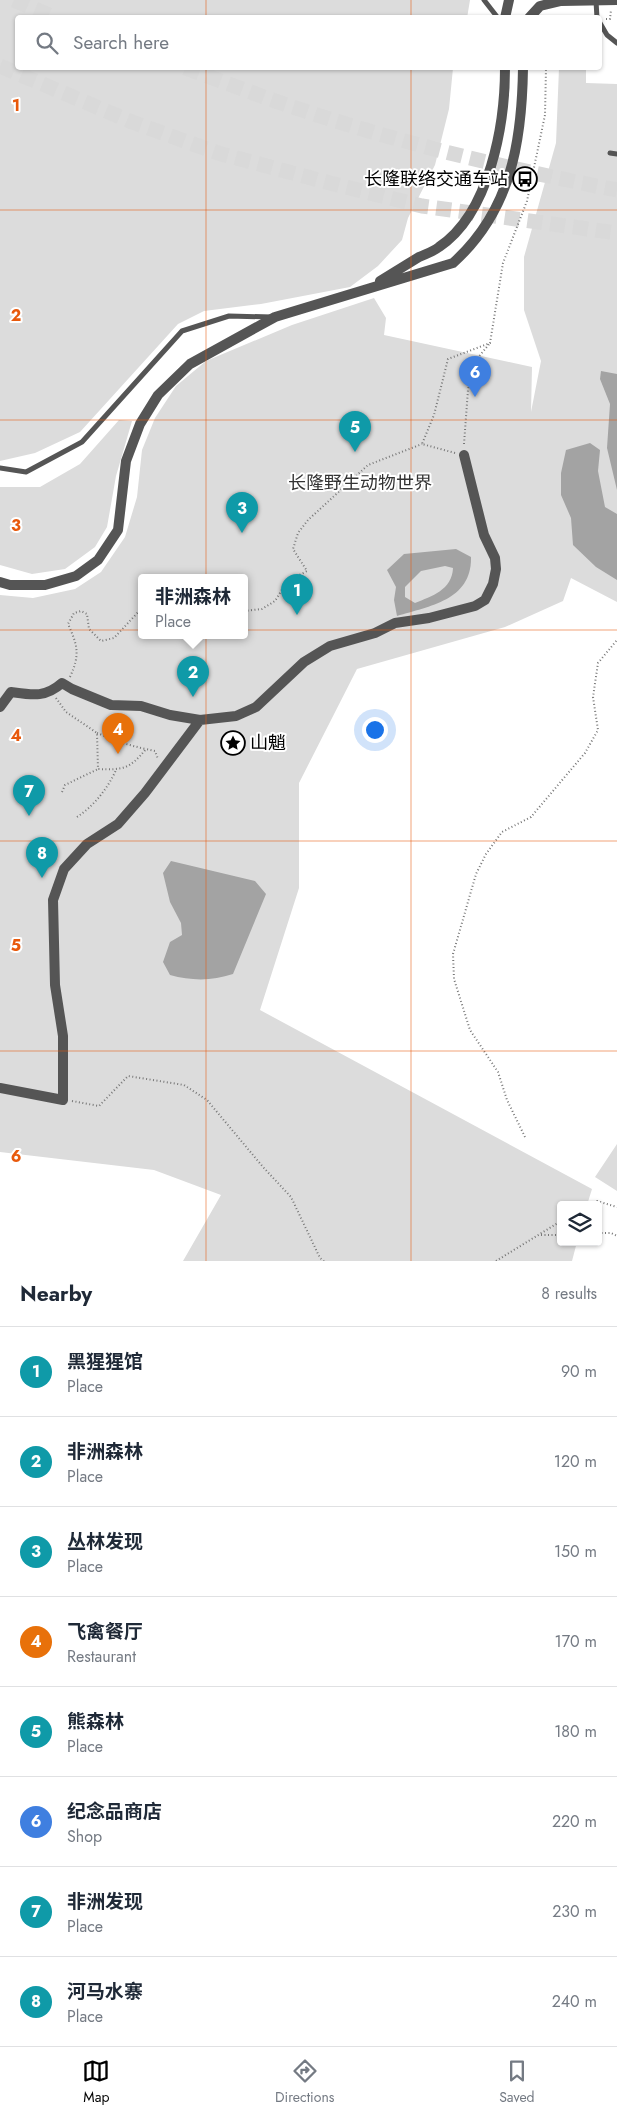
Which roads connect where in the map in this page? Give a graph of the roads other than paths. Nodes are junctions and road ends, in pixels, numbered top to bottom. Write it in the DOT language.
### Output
graph roads {
  1 [pos="484,0"];
  2 [pos="509,0"];
  3 [pos="611,0"];
  4 [pos="617,0"];
  5 [pos="596,1"];
  6 [pos="496,15"];
  7 [pos="506,15"];
  8 [pos="532,15"];
  9 [pos="598,15"];
  10 [pos="602,26"];
  11 [pos="617,42"];
  12 [pos="505,70"];
  13 [pos="523,70"];
  14 [pos="610,153"];
  15 [pos="617,154"];
  16 [pos="368,288"];
  17 [pos="275,317"];
  18 [pos="464,455"];
  19 [pos="0,468"];
  20 [pos="0,582"];
  21 [pos="0,707"];
  22 [pos="200,720"];
  23 [pos="0,1088"];
  1 -- 6 [label="lane"];
  2 -- 7 [label="street"];
  3 -- 4 [label="street"];
  3 -- 5 [label="street"];
  5 -- 8 [label="street"];
  5 -- 9 [label="lane"];
  10 -- 11 [label="lane"];
  12 -- 16 [label="street"];
  13 -- 16 [label="street"];
  14 -- 15 [label="lane"];
  16 -- 17 [label="street"];
  17 -- 19 [label="lane"];
  17 -- 20 [label="street"];
  18 -- 22 [label="street"];
  21 -- 22 [label="street"];
  22 -- 23 [label="street"];
}
